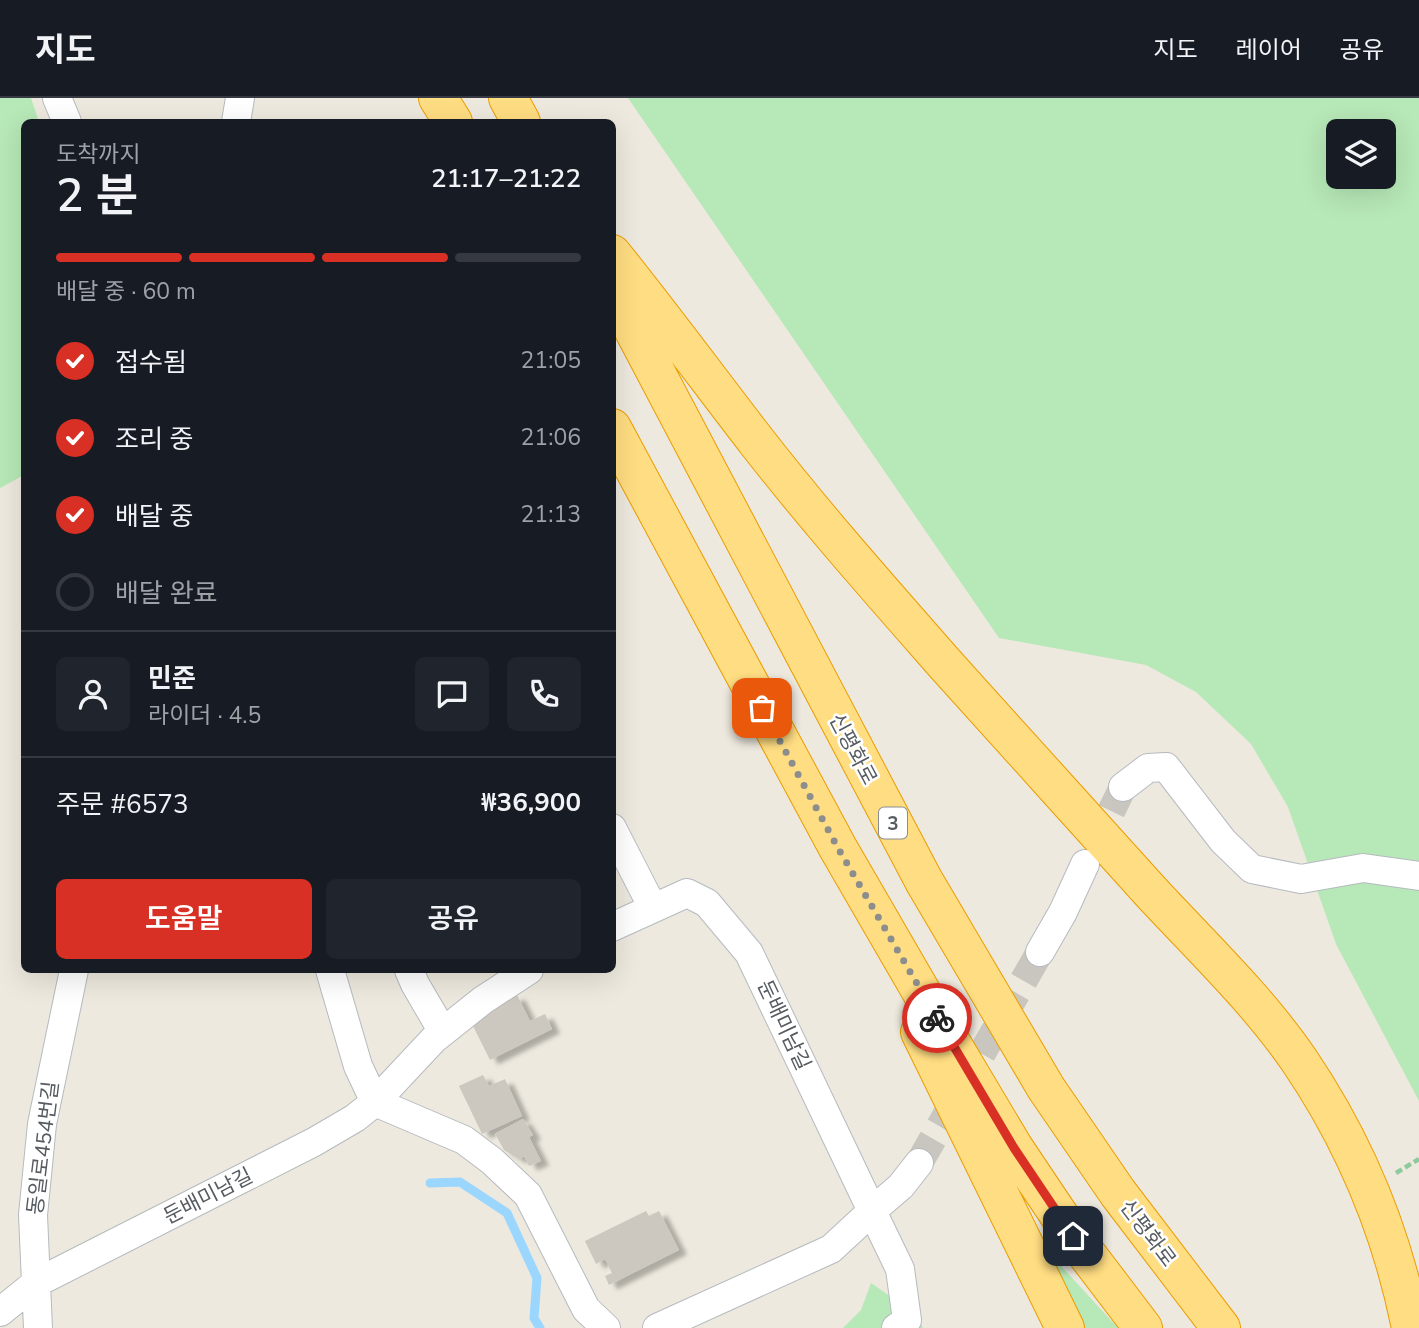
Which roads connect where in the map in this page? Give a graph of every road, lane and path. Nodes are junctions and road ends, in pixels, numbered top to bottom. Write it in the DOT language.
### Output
graph roads {
  1 [pos="57,98"];
  2 [pos="240,98"];
  3 [pos="439,98"];
  4 [pos="508,98"];
  5 [pos="66,119"];
  6 [pos="236,119"];
  7 [pos="451,119"];
  8 [pos="519,119"];
  9 [pos="616,259"];
  10 [pos="616,297"];
  11 [pos="616,435"];
  12 [pos="1123,787"];
  13 [pos="616,836"];
  14 [pos="838,848"];
  15 [pos="1086,864"];
  16 [pos="1419,876"];
  17 [pos="653,908"];
  18 [pos="616,926"];
  19 [pos="1040,952"];
  20 [pos="73,973"];
  21 [pos="331,973"];
  22 [pos="410,973"];
  23 [pos="524,973"];
  24 [pos="443,1032"];
  25 [pos="375,1102"];
  26 [pos="919,1163"];
  27 [pos="872,1211"];
  28 [pos="36,1283"];
  29 [pos="0,1312"];
  30 [pos="38,1328"];
  31 [pos="606,1328"];
  32 [pos="657,1328"];
  33 [pos="896,1328"];
  34 [pos="1065,1328"];
  35 [pos="1143,1328"];
  36 [pos="1221,1328"];
  37 [pos="1411,1328"];
  1 -- 5 [label="street"];
  2 -- 6 [label="street"];
  3 -- 7 [label="highway"];
  4 -- 8 [label="highway"];
  9 -- 37 [label="highway"];
  10 -- 36 [label="highway, 신평화로 / 3"];
  11 -- 14 [label="highway"];
  12 -- 16 [label="street"];
  13 -- 17 [label="street"];
  14 -- 34 [label="highway"];
  14 -- 35 [label="highway"];
  15 -- 19 [label="street"];
  17 -- 18 [label="street, 둔배미남길"];
  17 -- 27 [label="street, 둔배미남길"];
  20 -- 28 [label="street, 동일로454번길"];
  21 -- 25 [label="street"];
  22 -- 24 [label="street"];
  23 -- 24 [label="street, 둔배미남길"];
  24 -- 25 [label="street, 둔배미남길"];
  25 -- 28 [label="street, 둔배미남길"];
  25 -- 31 [label="street"];
  26 -- 27 [label="street"];
  27 -- 32 [label="street"];
  27 -- 33 [label="street"];
  28 -- 29 [label="street, 둔배미남길"];
  28 -- 30 [label="street, 동일로454번길"];
}
